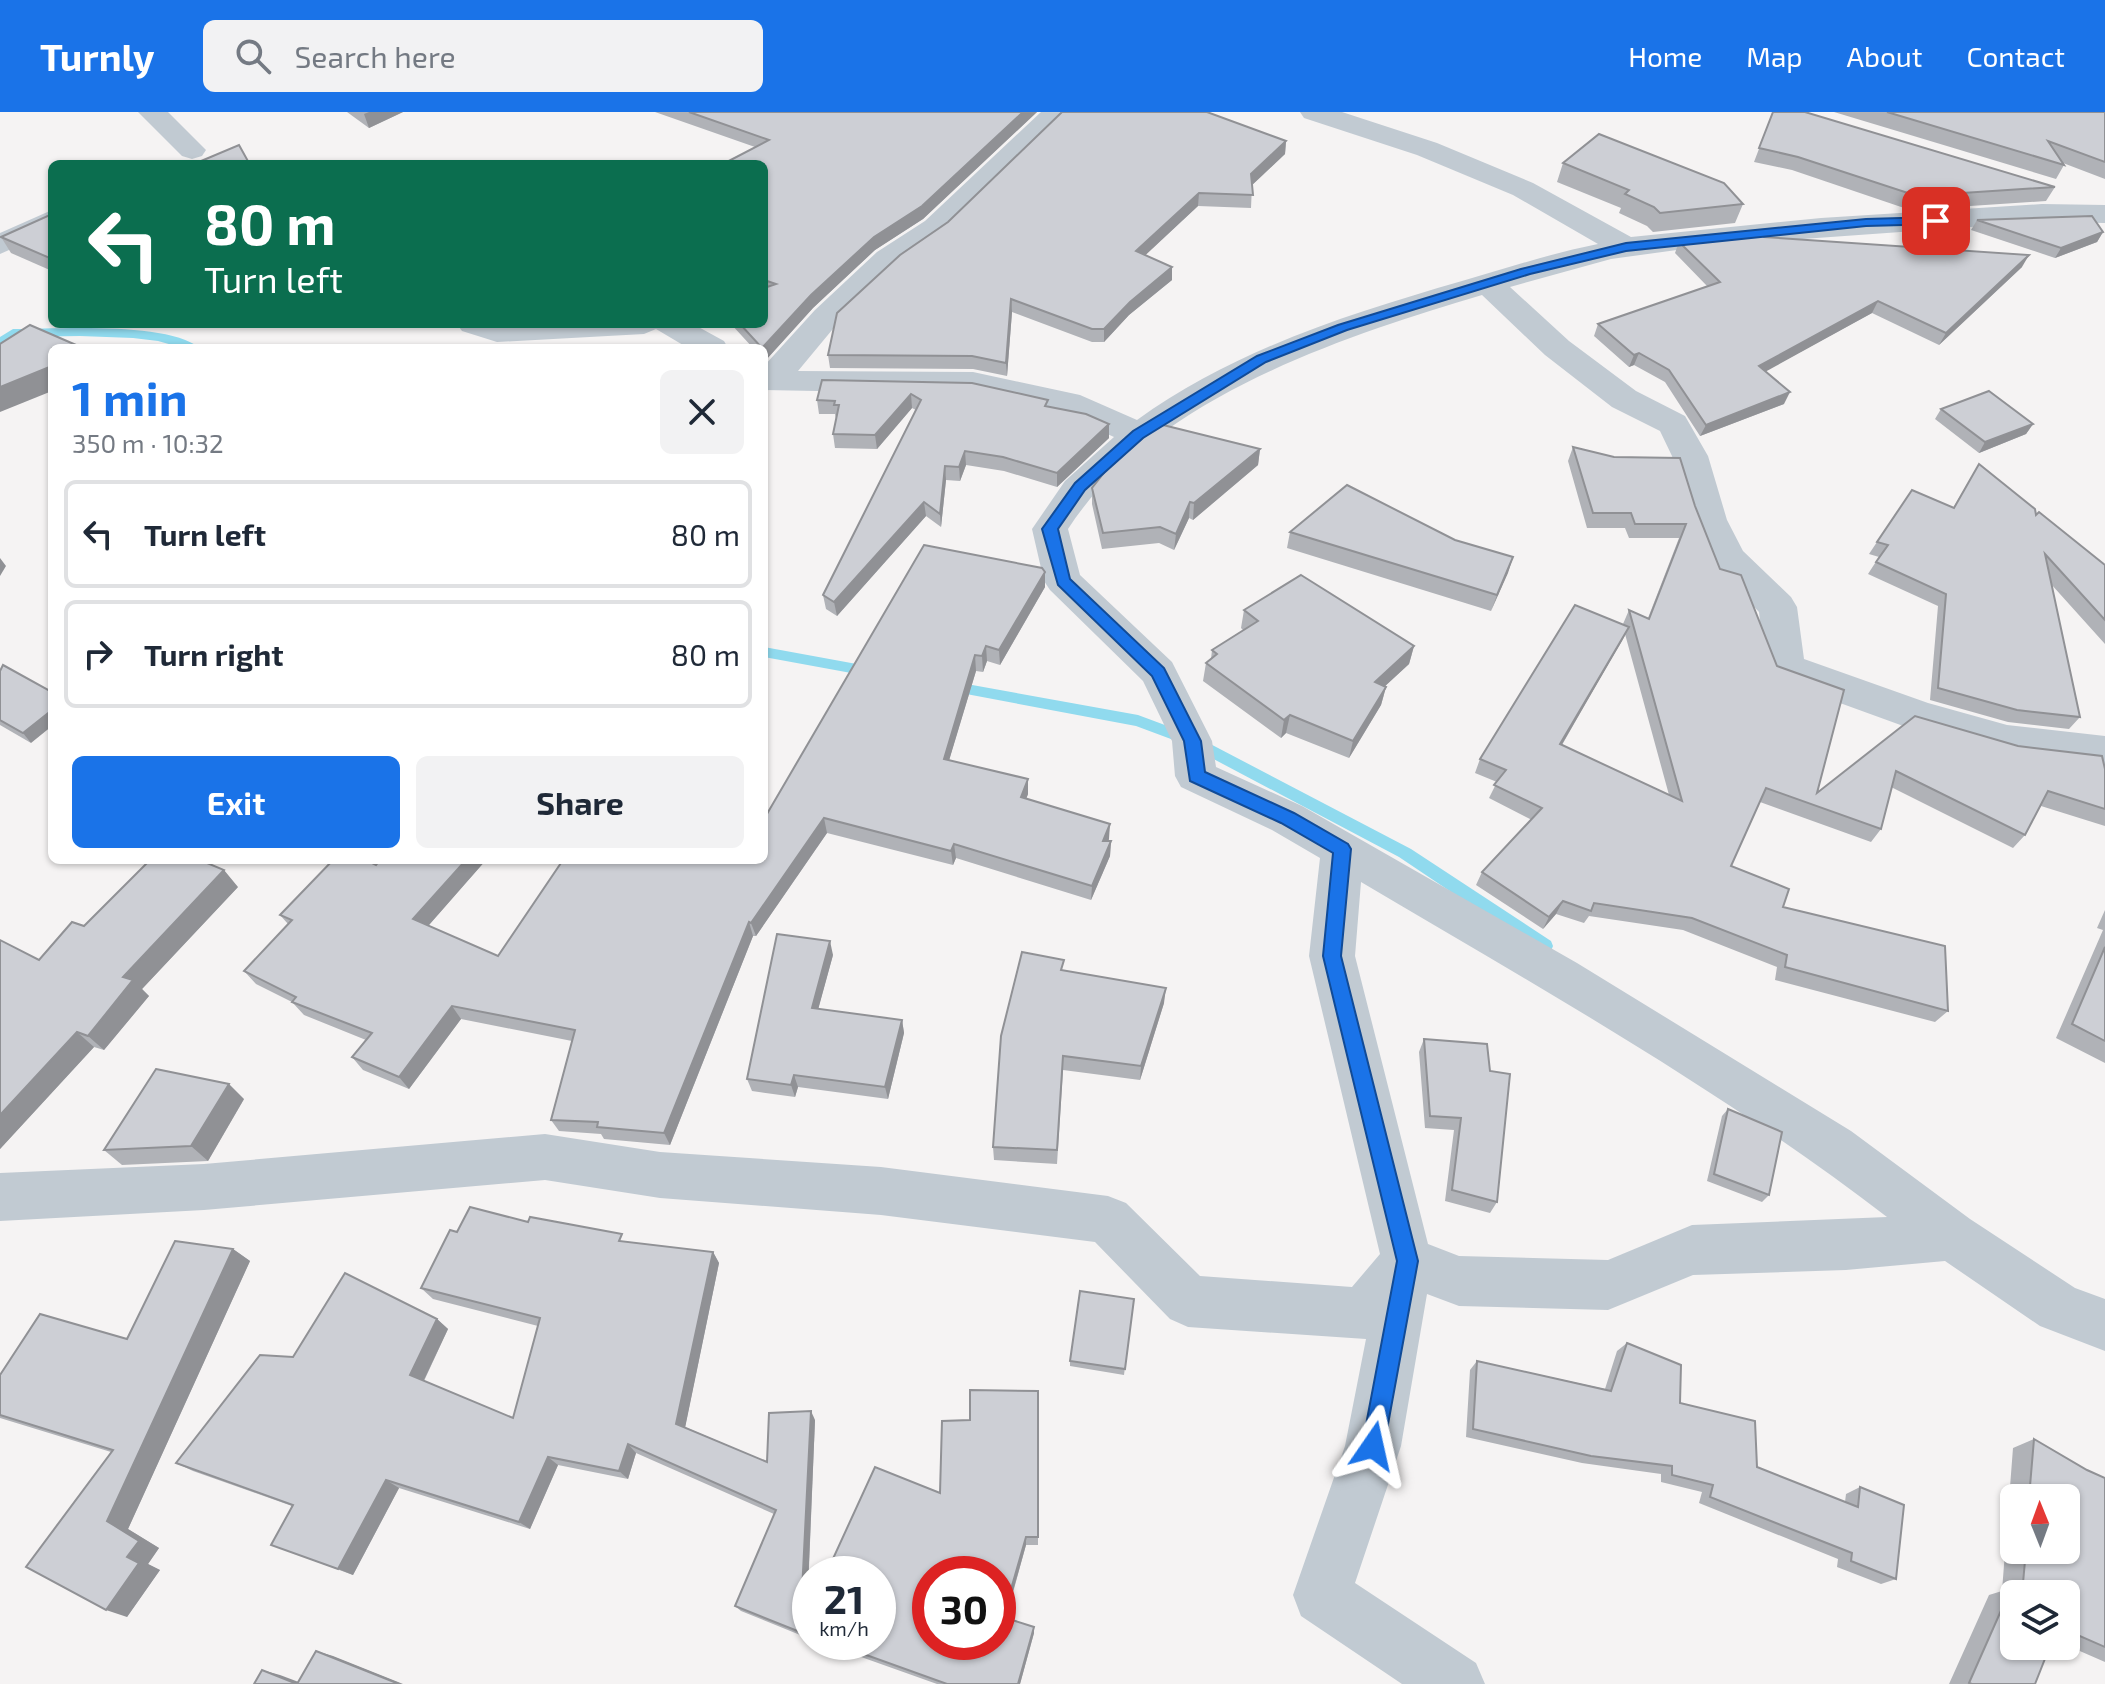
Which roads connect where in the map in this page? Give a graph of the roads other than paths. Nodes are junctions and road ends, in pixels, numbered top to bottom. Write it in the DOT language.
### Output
graph roads {
  1 [pos="152,112"];
  2 [pos="1057,112"];
  3 [pos="1314,112"];
  4 [pos="200,157"];
  5 [pos="2045,187"];
  6 [pos="2105,206"];
  7 [pos="2105,214"];
  8 [pos="48,221"];
  9 [pos="0,245"];
  10 [pos="1626,247"];
  11 [pos="1487,283"];
  12 [pos="485,328"];
  13 [pos="570,328"];
  14 [pos="676,328"];
  15 [pos="705,344"];
  16 [pos="768,378"];
  17 [pos="768,379"];
  18 [pos="1138,434"];
  19 [pos="2105,752"];
  20 [pos="1342,849"];
  21 [pos="0,1197"];
  22 [pos="1952,1236"];
  23 [pos="1407,1261"];
  24 [pos="2105,1325"];
  25 [pos="1455,1684"];
  1 -- 4 [label="street"];
  2 -- 16 [label="street"];
  3 -- 10 [label="street"];
  5 -- 6 [label="street"];
  7 -- 10 [label="street"];
  8 -- 9 [label="street"];
  10 -- 11 [label="street"];
  11 -- 18 [label="street"];
  11 -- 19 [label="street"];
  12 -- 13 [label="street"];
  14 -- 15 [label="street"];
  17 -- 18 [label="street"];
  18 -- 20 [label="street"];
  20 -- 22 [label="street"];
  20 -- 23 [label="street"];
  21 -- 23 [label="street"];
  22 -- 23 [label="street"];
  22 -- 24 [label="street"];
  23 -- 25 [label="street"];
}
